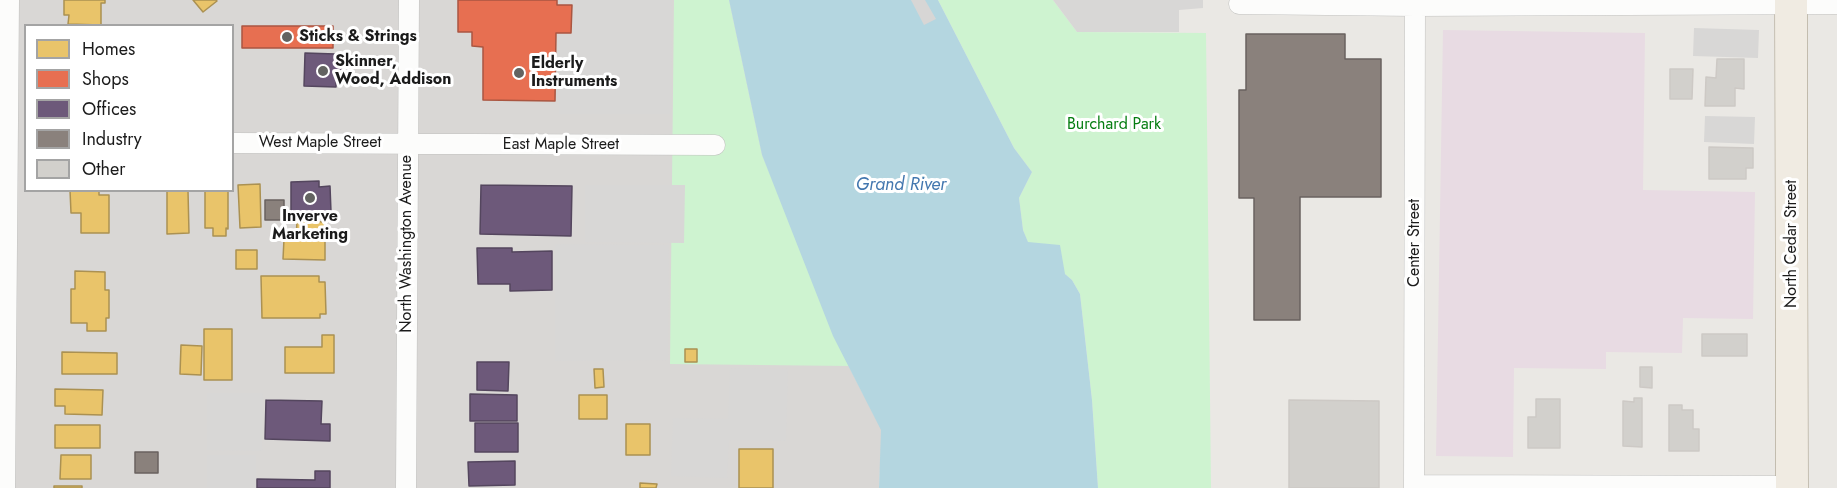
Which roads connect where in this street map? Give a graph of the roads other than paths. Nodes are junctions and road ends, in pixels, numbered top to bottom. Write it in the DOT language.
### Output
graph roads {
  1 [pos="9,0"];
  2 [pos="409,0"];
  3 [pos="1791,2"];
  4 [pos="1415,3"];
  5 [pos="1239,4"];
  6 [pos="1837,4"];
  7 [pos="11,141"];
  8 [pos="234,143"];
  9 [pos="408,144"];
  10 [pos="715,145"];
  11 [pos="1414,487"];
  12 [pos="1792,487"];
  13 [pos="5,488"];
  14 [pos="406,488"];
  1 -- 7 [label="street"];
  2 -- 9 [label="street, North Washington Avenue"];
  3 -- 4 [label="street"];
  3 -- 6 [label="street"];
  3 -- 12 [label="main road, North Cedar Street"];
  4 -- 5 [label="street"];
  4 -- 11 [label="street, Center Street"];
  7 -- 13 [label="street"];
  8 -- 9 [label="street, West Maple Street"];
  9 -- 10 [label="street, East Maple Street"];
  9 -- 14 [label="street, North Washington Avenue"];
  11 -- 12 [label="street"];
}
